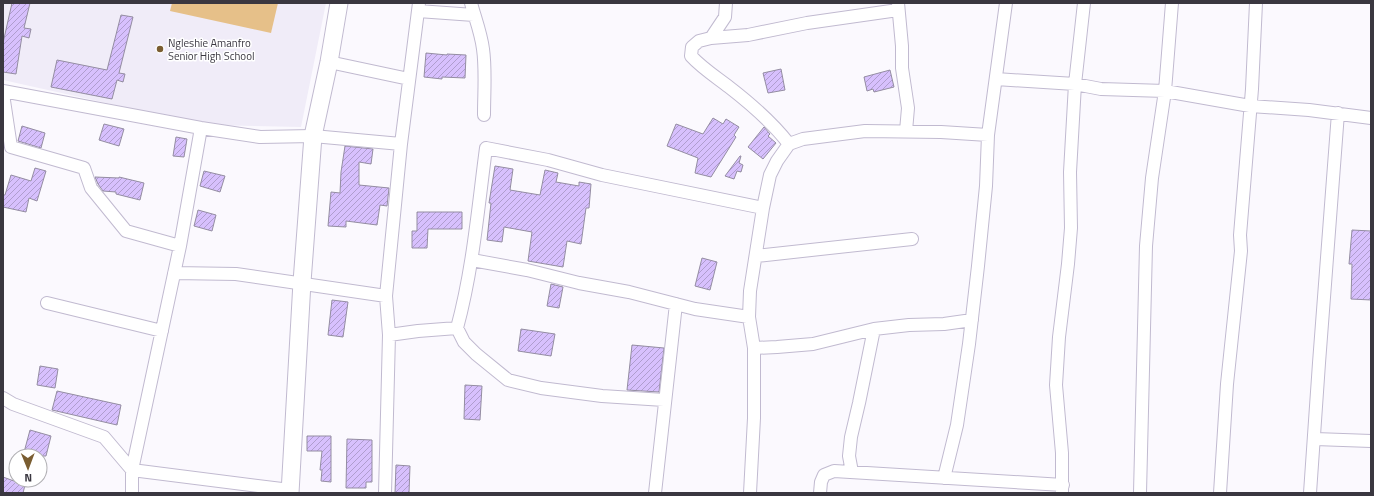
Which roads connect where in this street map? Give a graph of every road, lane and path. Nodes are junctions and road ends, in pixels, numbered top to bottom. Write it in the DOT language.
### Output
graph roads {
  1 [pos="339,3"];
  2 [pos="726,3"];
  3 [pos="1006,3"];
  4 [pos="1084,3"];
  5 [pos="1172,3"];
  6 [pos="1256,3"];
  7 [pos="898,6"];
  8 [pos="418,7"];
  9 [pos="472,9"];
  10 [pos="710,38"];
  11 [pos="329,62"];
  12 [pos="409,79"];
  13 [pos="996,79"];
  14 [pos="1075,84"];
  15 [pos="3,91"];
  16 [pos="1165,91"];
  17 [pos="3,94"];
  18 [pos="1250,106"];
  19 [pos="1338,113"];
  20 [pos="484,115"];
  21 [pos="1371,118"];
  22 [pos="200,128"];
  23 [pos="906,131"];
  24 [pos="988,135"];
  25 [pos="313,136"];
  26 [pos="401,144"];
  27 [pos="790,144"];
  28 [pos="763,208"];
  29 [pos="912,239"];
  30 [pos="180,246"];
  31 [pos="756,256"];
  32 [pos="472,260"];
  33 [pos="174,273"];
  34 [pos="302,282"];
  35 [pos="386,296"];
  36 [pos="48,303"];
  37 [pos="676,304"];
  38 [pos="749,317"];
  39 [pos="972,320"];
  40 [pos="457,328"];
  41 [pos="874,329"];
  42 [pos="162,331"];
  43 [pos="389,335"];
  44 [pos="754,348"];
  45 [pos="3,398"];
  46 [pos="664,400"];
  47 [pos="1314,439"];
  48 [pos="1371,441"];
  49 [pos="132,470"];
  50 [pos="852,472"];
  51 [pos="944,478"];
  52 [pos="1063,489"];
  53 [pos="290,492"];
  54 [pos="132,493"];
  55 [pos="385,493"];
  56 [pos="655,493"];
  57 [pos="750,493"];
  58 [pos="820,493"];
  59 [pos="1140,493"];
  60 [pos="1220,493"];
  61 [pos="1310,493"];
  1 -- 11 [label="street"];
  2 -- 10 [label="street"];
  3 -- 13 [label="street"];
  4 -- 14 [label="street"];
  5 -- 16 [label="street"];
  6 -- 18 [label="street"];
  7 -- 10 [label="street"];
  7 -- 23 [label="street"];
  8 -- 9 [label="street"];
  8 -- 12 [label="street"];
  9 -- 20 [label="street"];
  10 -- 27 [label="street"];
  11 -- 12 [label="street"];
  11 -- 25 [label="street"];
  12 -- 26 [label="street"];
  13 -- 14 [label="street"];
  13 -- 24 [label="street"];
  14 -- 16 [label="street"];
  14 -- 52 [label="street"];
  15 -- 22 [label="street"];
  16 -- 18 [label="street"];
  16 -- 59 [label="street"];
  17 -- 30 [label="street"];
  18 -- 19 [label="street"];
  18 -- 60 [label="street"];
  19 -- 21 [label="street"];
  19 -- 47 [label="street"];
  22 -- 25 [label="street"];
  22 -- 30 [label="street"];
  23 -- 24 [label="street"];
  23 -- 27 [label="street"];
  24 -- 39 [label="street"];
  25 -- 26 [label="street"];
  25 -- 34 [label="street"];
  26 -- 35 [label="street"];
  27 -- 28 [label="street"];
  28 -- 31 [label="street"];
  28 -- 32 [label="street"];
  29 -- 31 [label="street"];
  30 -- 33 [label="street"];
  31 -- 38 [label="street"];
  32 -- 37 [label="street"];
  32 -- 40 [label="street"];
  33 -- 34 [label="street"];
  33 -- 42 [label="street"];
  34 -- 35 [label="street"];
  34 -- 53 [label="street"];
  35 -- 43 [label="street"];
  36 -- 42 [label="street"];
  37 -- 38 [label="street"];
  37 -- 46 [label="street"];
  38 -- 44 [label="street"];
  39 -- 41 [label="street"];
  39 -- 51 [label="street"];
  40 -- 43 [label="street"];
  40 -- 46 [label="street"];
  41 -- 44 [label="street"];
  41 -- 50 [label="street"];
  42 -- 49 [label="street"];
  43 -- 55 [label="street"];
  44 -- 57 [label="street"];
  45 -- 49 [label="street"];
  46 -- 56 [label="street"];
  47 -- 48 [label="street"];
  47 -- 61 [label="street"];
  49 -- 53 [label="street"];
  49 -- 54 [label="street"];
  50 -- 51 [label="street"];
  50 -- 58 [label="street"];
  51 -- 52 [label="street"];
}
